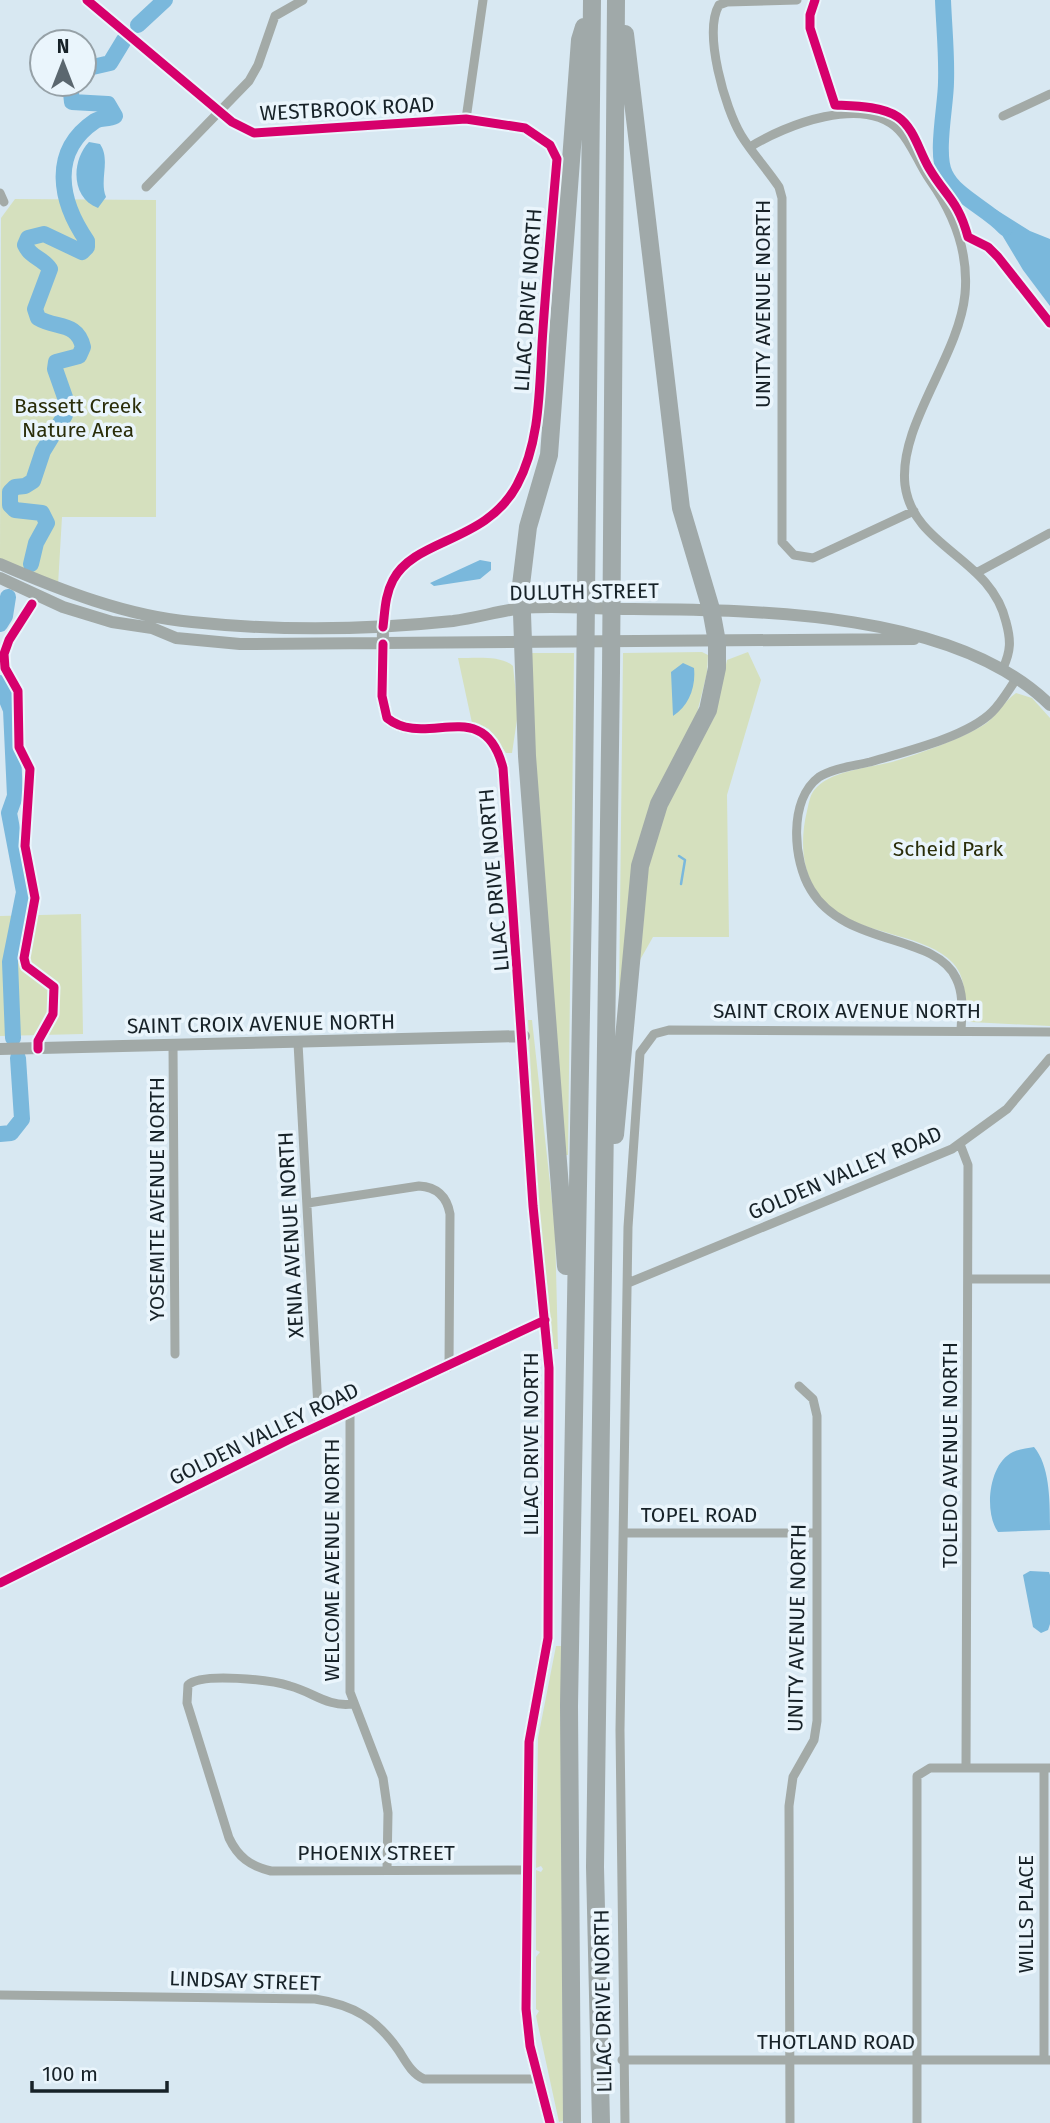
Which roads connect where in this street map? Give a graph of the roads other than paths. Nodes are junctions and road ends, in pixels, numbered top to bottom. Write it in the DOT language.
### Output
graph roads {
  1 [pos="87,0"];
  2 [pos="303,0"];
  3 [pos="483,0"];
  4 [pos="592,0"];
  5 [pos="619,0"];
  6 [pos="797,0"];
  7 [pos="1050,94"];
  8 [pos="220,113"];
  9 [pos="1003,116"];
  10 [pos="466,119"];
  11 [pos="750,147"];
  12 [pos="557,159"];
  13 [pos="146,187"];
  14 [pos="914,510"];
  15 [pos="1050,533"];
  16 [pos="0,564"];
  17 [pos="978,572"];
  18 [pos="0,578"];
  19 [pos="521,608"];
  20 [pos="711,609"];
  21 [pos="383,627"];
  22 [pos="925,639"];
  23 [pos="717,642"];
  24 [pos="523,643"];
  25 [pos="383,645"];
  26 [pos="1003,668"];
  27 [pos="1017,678"];
  28 [pos="1050,705"];
  29 [pos="961,1030"];
  30 [pos="1050,1032"];
  31 [pos="524,1036"];
  32 [pos="647,1041"];
  33 [pos="298,1043"];
  34 [pos="173,1045"];
  35 [pos="0,1049"];
  36 [pos="1050,1058"];
  37 [pos="960,1144"];
  38 [pos="308,1203"];
  39 [pos="603,1215"];
  40 [pos="968,1279"];
  41 [pos="1050,1279"];
  42 [pos="628,1283"];
  43 [pos="545,1320"];
  44 [pos="175,1354"];
  45 [pos="449,1367"];
  46 [pos="799,1386"];
  47 [pos="350,1412"];
  48 [pos="573,1424"];
  49 [pos="319,1426"];
  50 [pos="624,1533"];
  51 [pos="817,1533"];
  52 [pos="0,1583"];
  53 [pos="352,1704"];
  54 [pos="966,1768"];
  55 [pos="1047,1768"];
  56 [pos="387,1869"];
  57 [pos="528,1870"];
  58 [pos="0,1995"];
  59 [pos="917,2059"];
  60 [pos="622,2060"];
  61 [pos="790,2060"];
  62 [pos="1047,2060"];
  63 [pos="540,2079"];
  64 [pos="550,2123"];
  65 [pos="572,2123"];
  66 [pos="601,2123"];
  67 [pos="625,2123"];
  68 [pos="790,2123"];
  69 [pos="917,2123"];
  1 -- 8 [label="street, WESTBROOK ROAD"];
  2 -- 8 [label="street"];
  3 -- 10 [label="street"];
  4 -- 19 [label="highway"];
  4 -- 48 [label="highway"];
  5 -- 20 [label="highway"];
  5 -- 39 [label="highway"];
  6 -- 11 [label="street, UNITY AVENUE NORTH"];
  7 -- 9 [label="street"];
  8 -- 10 [label="street, WESTBROOK ROAD"];
  8 -- 13 [label="street"];
  10 -- 12 [label="street, WESTBROOK ROAD"];
  11 -- 14 [label="street, UNITY AVENUE NORTH"];
  11 -- 14 [label="street"];
  12 -- 21 [label="street, LILAC DRIVE NORTH"];
  14 -- 17 [label="street"];
  15 -- 17 [label="street"];
  16 -- 21 [label="street, DULUTH STREET"];
  17 -- 26 [label="street"];
  18 -- 25 [label="street, DULUTH STREET"];
  19 -- 20 [label="street, DULUTH STREET"];
  19 -- 21 [label="street, DULUTH STREET"];
  19 -- 24 [label="highway"];
  20 -- 22 [label="street, DULUTH STREET"];
  20 -- 23 [label="highway"];
  21 -- 25 [label="street, LILAC DRIVE NORTH"];
  22 -- 23 [label="street, DULUTH STREET"];
  22 -- 26 [label="street, DULUTH STREET"];
  23 -- 24 [label="street, DULUTH STREET"];
  23 -- 39 [label="highway"];
  24 -- 25 [label="street, DULUTH STREET"];
  24 -- 48 [label="highway"];
  25 -- 31 [label="street, LILAC DRIVE NORTH"];
  26 -- 27 [label="street, DULUTH STREET"];
  27 -- 28 [label="street, DULUTH STREET"];
  27 -- 29 [label="street"];
  29 -- 30 [label="street, SAINT CROIX AVENUE NORTH"];
  29 -- 32 [label="street, SAINT CROIX AVENUE NORTH"];
  31 -- 33 [label="street, SAINT CROIX AVENUE NORTH"];
  31 -- 43 [label="street, LILAC DRIVE NORTH"];
  32 -- 42 [label="street, LILAC DRIVE NORTH"];
  33 -- 34 [label="street, SAINT CROIX AVENUE NORTH"];
  33 -- 38 [label="street, XENIA AVENUE NORTH"];
  34 -- 35 [label="street, SAINT CROIX AVENUE NORTH"];
  34 -- 44 [label="street, YOSEMITE AVENUE NORTH"];
  36 -- 37 [label="street, GOLDEN VALLEY ROAD"];
  37 -- 40 [label="street, TOLEDO AVENUE NORTH"];
  37 -- 42 [label="street, GOLDEN VALLEY ROAD"];
  38 -- 45 [label="street"];
  38 -- 49 [label="street, XENIA AVENUE NORTH"];
  39 -- 66 [label="highway"];
  40 -- 41 [label="street"];
  40 -- 54 [label="street, TOLEDO AVENUE NORTH"];
  42 -- 50 [label="street, LILAC DRIVE NORTH"];
  43 -- 45 [label="street, GOLDEN VALLEY ROAD"];
  43 -- 57 [label="street, LILAC DRIVE NORTH"];
  45 -- 47 [label="street, GOLDEN VALLEY ROAD"];
  46 -- 51 [label="street, UNITY AVENUE NORTH"];
  47 -- 49 [label="street, GOLDEN VALLEY ROAD"];
  47 -- 53 [label="street, WELCOME AVENUE NORTH"];
  48 -- 65 [label="highway"];
  49 -- 52 [label="street, GOLDEN VALLEY ROAD"];
  50 -- 51 [label="street, TOPEL ROAD"];
  50 -- 60 [label="street, LILAC DRIVE NORTH"];
  51 -- 61 [label="street, UNITY AVENUE NORTH"];
  53 -- 56 [label="street, WELCOME AVENUE NORTH"];
  53 -- 56 [label="street, PHOENIX STREET"];
  54 -- 55 [label="street"];
  54 -- 59 [label="street"];
  55 -- 62 [label="street, WILLS PLACE"];
  56 -- 57 [label="street, PHOENIX STREET"];
  57 -- 63 [label="street, LILAC DRIVE NORTH"];
  58 -- 63 [label="street, LINDSAY STREET"];
  59 -- 61 [label="street, THOTLAND ROAD"];
  59 -- 62 [label="street, THOTLAND ROAD"];
  59 -- 69 [label="street"];
  60 -- 61 [label="street, THOTLAND ROAD"];
  60 -- 67 [label="street, LILAC DRIVE NORTH"];
  61 -- 68 [label="street, UNITY AVENUE NORTH"];
  63 -- 64 [label="street, LILAC DRIVE NORTH"];
}
